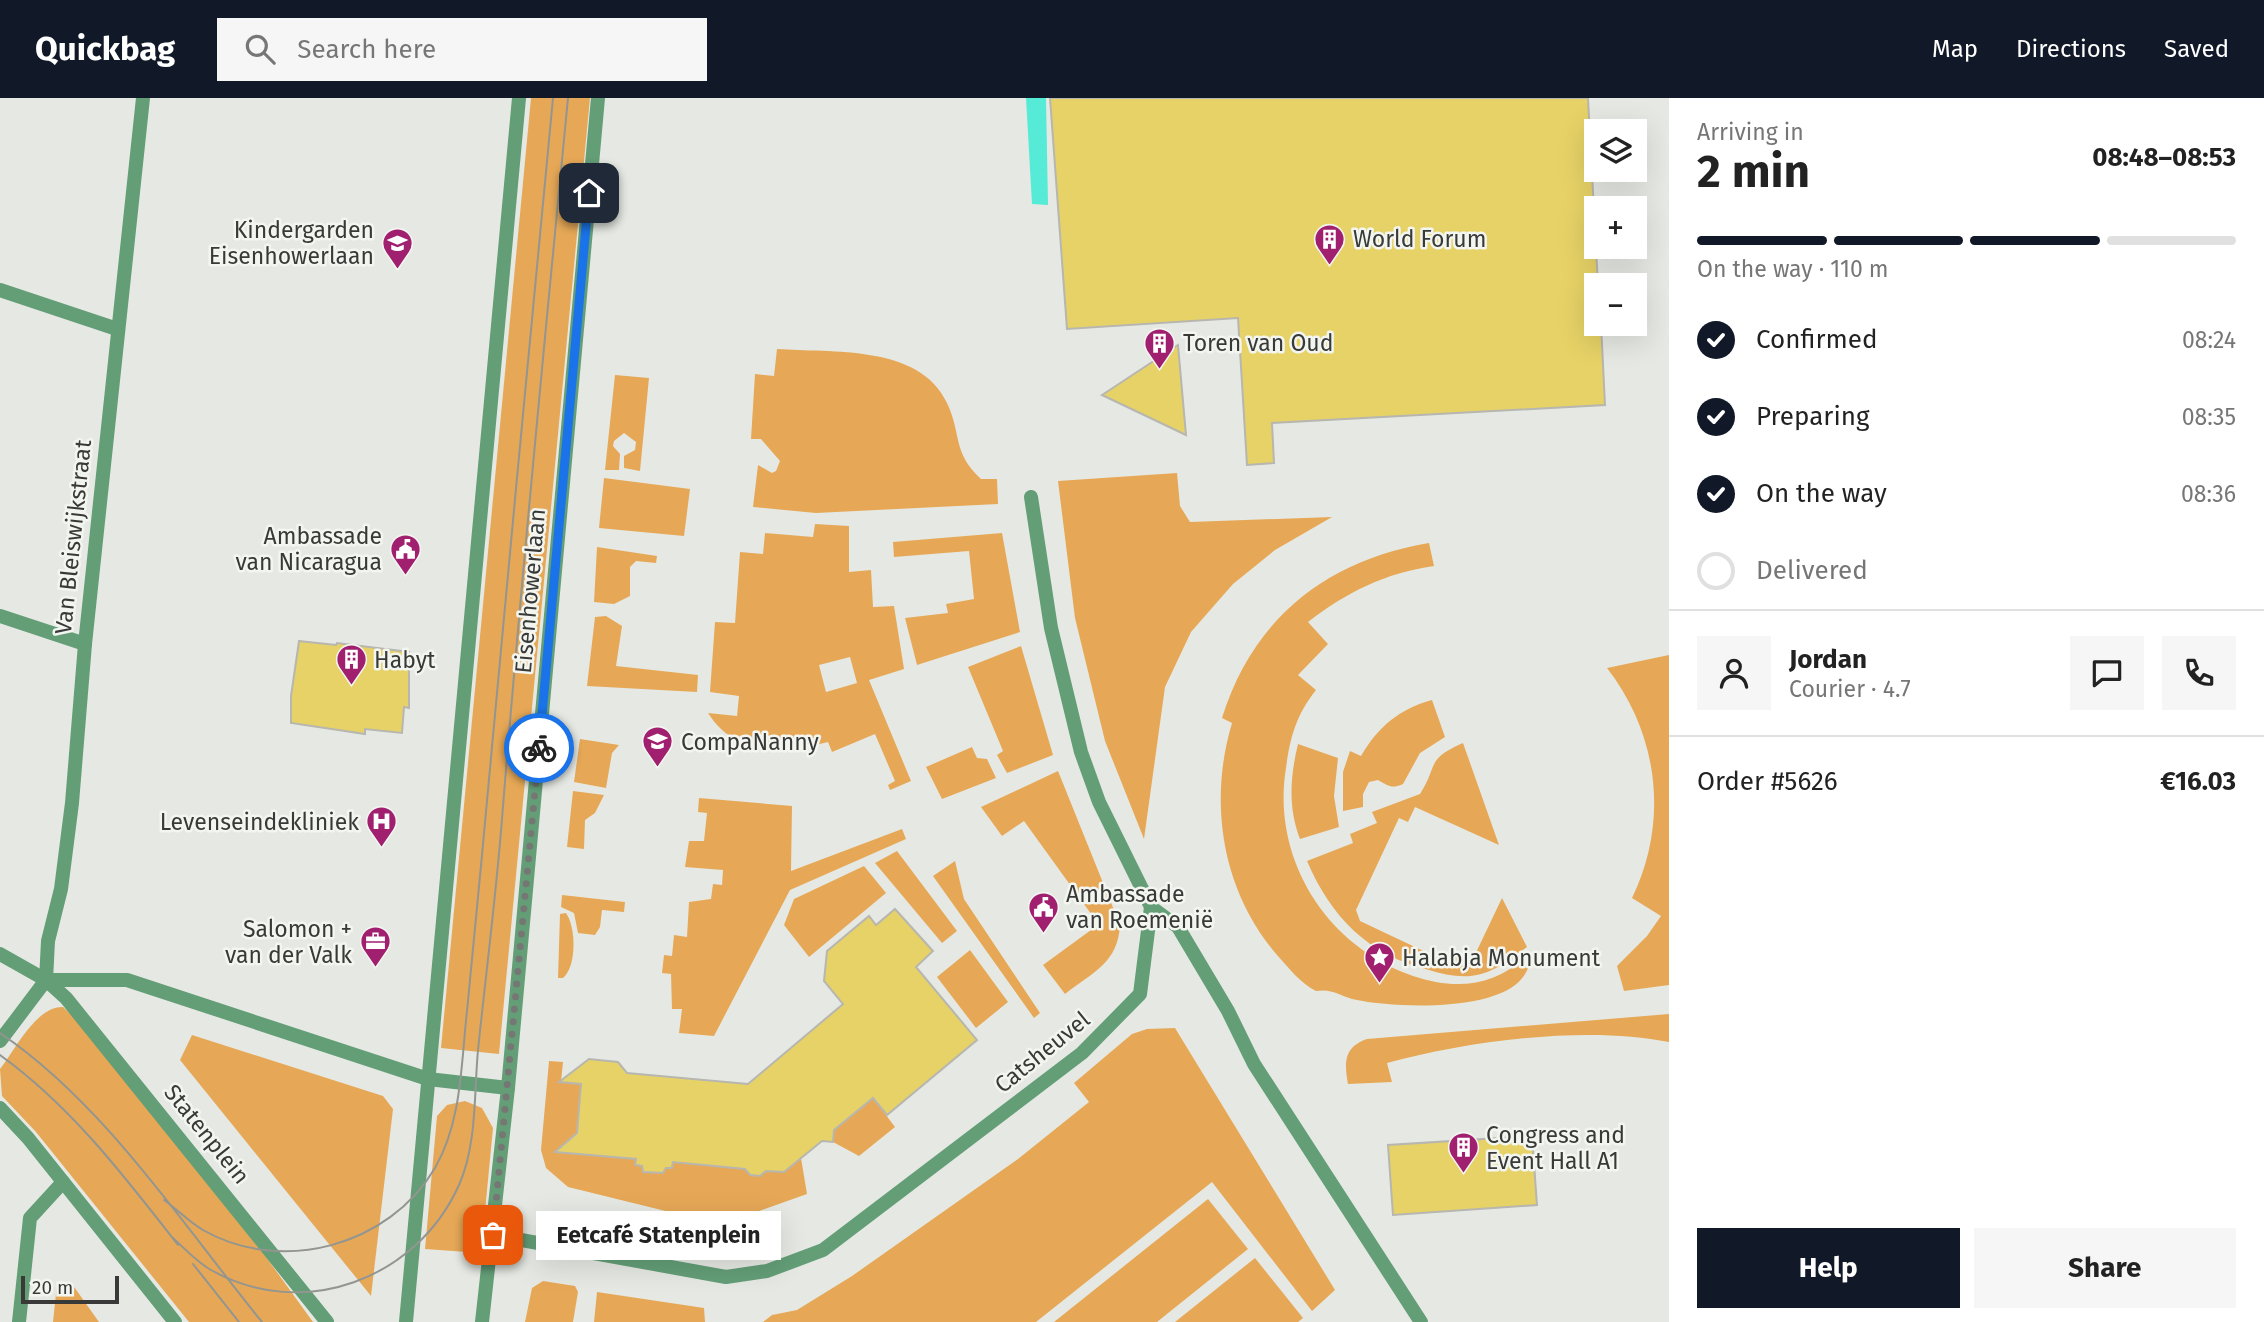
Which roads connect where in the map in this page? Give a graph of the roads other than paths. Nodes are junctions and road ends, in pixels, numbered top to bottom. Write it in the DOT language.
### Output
graph roads {
  1 [pos="143,98"];
  2 [pos="519,98"];
  3 [pos="598,98"];
  4 [pos="0,290"];
  5 [pos="117,329"];
  6 [pos="1031,497"];
  7 [pos="0,616"];
  8 [pos="85,644"];
  9 [pos="1151,907"];
  10 [pos="0,954"];
  11 [pos="46,980"];
  12 [pos="0,1041"];
  13 [pos="428,1079"];
  14 [pos="508,1088"];
  15 [pos="0,1108"];
  16 [pos="63,1182"];
  17 [pos="493,1235"];
  18 [pos="19,1322"];
  19 [pos="174,1322"];
  20 [pos="327,1322"];
  21 [pos="406,1322"];
  22 [pos="482,1322"];
  23 [pos="1420,1322"];
  1 -- 5 [label="street, Van Bleiswijkstraat"];
  2 -- 13 [label="street"];
  3 -- 14 [label="street, Eisenhowerlaan"];
  4 -- 5 [label="street"];
  5 -- 8 [label="street, Van Bleiswijkstraat"];
  6 -- 9 [label="street"];
  7 -- 8 [label="street"];
  8 -- 11 [label="street, Van Bleiswijkstraat"];
  9 -- 17 [label="street, Catsheuvel"];
  9 -- 23 [label="street"];
  10 -- 11 [label="street, Statenplein"];
  11 -- 12 [label="street"];
  11 -- 13 [label="street"];
  11 -- 20 [label="street, Statenplein"];
  13 -- 14 [label="street"];
  13 -- 21 [label="street"];
  14 -- 17 [label="street"];
  15 -- 16 [label="street"];
  16 -- 18 [label="street"];
  16 -- 19 [label="street"];
  17 -- 22 [label="street"];
}
